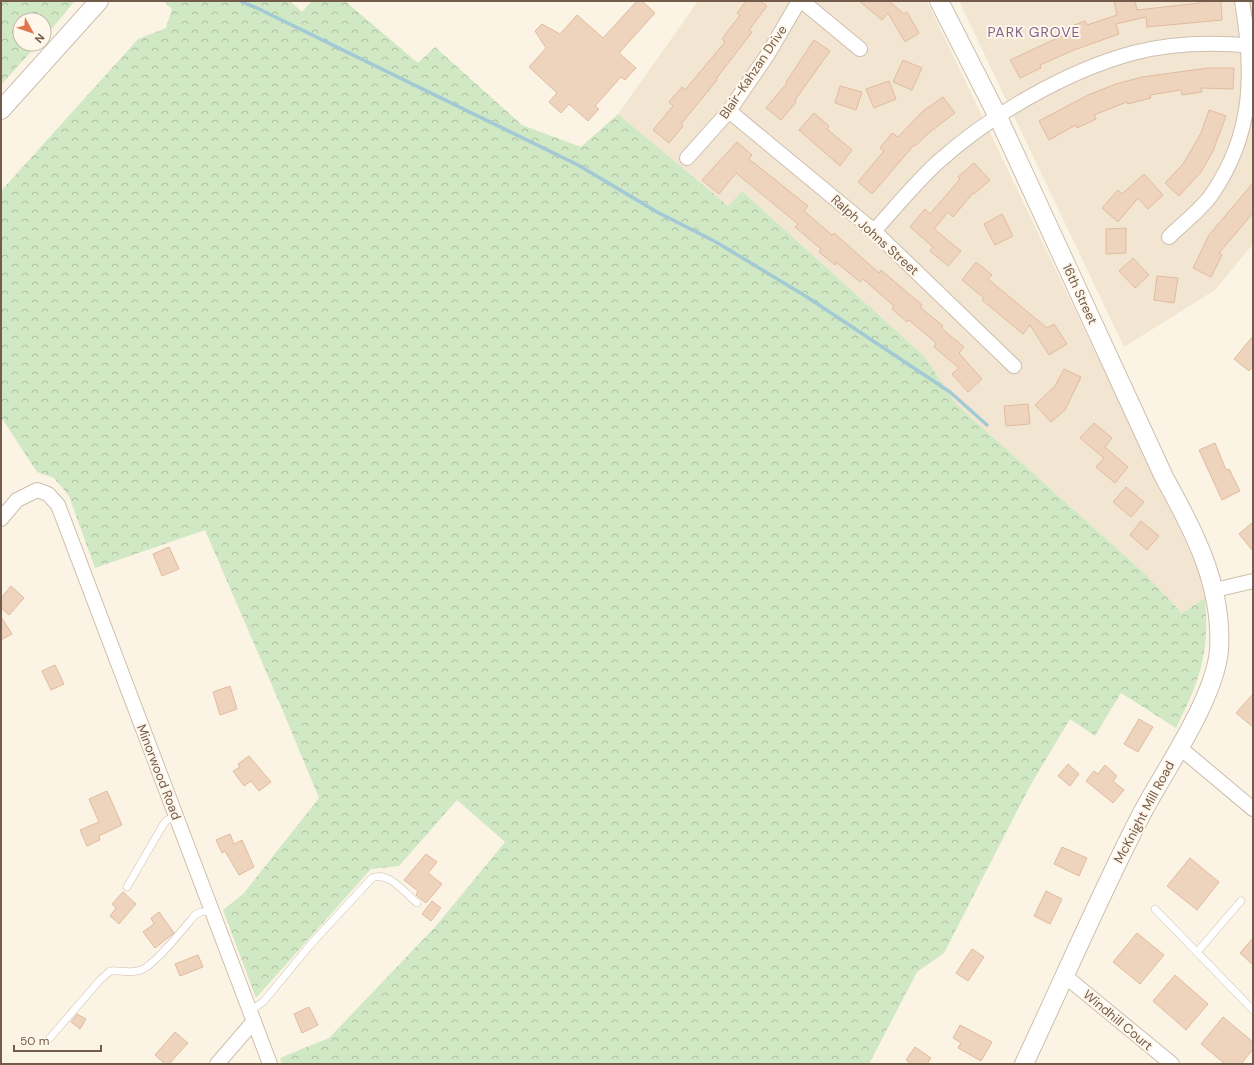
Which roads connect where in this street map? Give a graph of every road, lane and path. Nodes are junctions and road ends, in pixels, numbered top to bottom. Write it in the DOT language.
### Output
graph roads {
  1 [pos="99,1"];
  2 [pos="800,1"];
  3 [pos="939,1"];
  4 [pos="1242,1"];
  5 [pos="1252,46"];
  6 [pos="860,50"];
  7 [pos="1,110"];
  8 [pos="728,111"];
  9 [pos="998,117"];
  10 [pos="687,158"];
  11 [pos="874,231"];
  12 [pos="1169,237"];
  13 [pos="1014,366"];
  14 [pos="1,519"];
  15 [pos="1253,581"];
  16 [pos="1215,590"];
  17 [pos="1179,746"];
  18 [pos="1253,809"];
  19 [pos="176,817"];
  20 [pos="127,887"];
  21 [pos="1241,901"];
  22 [pos="417,903"];
  23 [pos="1155,909"];
  24 [pos="212,911"];
  25 [pos="1198,951"];
  26 [pos="1066,976"];
  27 [pos="1253,1010"];
  28 [pos="252,1016"];
  29 [pos="49,1039"];
  30 [pos="217,1064"];
  31 [pos="270,1064"];
  32 [pos="1024,1064"];
  33 [pos="1172,1064"];
  1 -- 7 [label="street"];
  2 -- 6 [label="street"];
  2 -- 8 [label="street, Blair-Kahzan Drive"];
  3 -- 9 [label="street, 16th Street"];
  4 -- 5 [label="street"];
  5 -- 9 [label="street"];
  5 -- 12 [label="street"];
  8 -- 10 [label="street, Blair-Kahzan Drive"];
  8 -- 11 [label="street, Ralph Johns Street"];
  9 -- 11 [label="street"];
  9 -- 16 [label="street, 16th Street"];
  11 -- 13 [label="street, Ralph Johns Street"];
  14 -- 19 [label="street, Minorwood Road"];
  15 -- 16 [label="street"];
  16 -- 17 [label="street, McKnight Mill Road"];
  17 -- 18 [label="street"];
  17 -- 26 [label="street, McKnight Mill Road"];
  19 -- 20 [label="lane"];
  19 -- 24 [label="street, Minorwood Road"];
  21 -- 25 [label="lane"];
  22 -- 28 [label="lane"];
  23 -- 25 [label="lane"];
  24 -- 28 [label="street, Minorwood Road"];
  24 -- 29 [label="lane"];
  25 -- 27 [label="lane"];
  26 -- 32 [label="street, McKnight Mill Road"];
  26 -- 33 [label="street, Windhill Court"];
  28 -- 30 [label="street"];
  28 -- 31 [label="street, Minorwood Road"];
}
